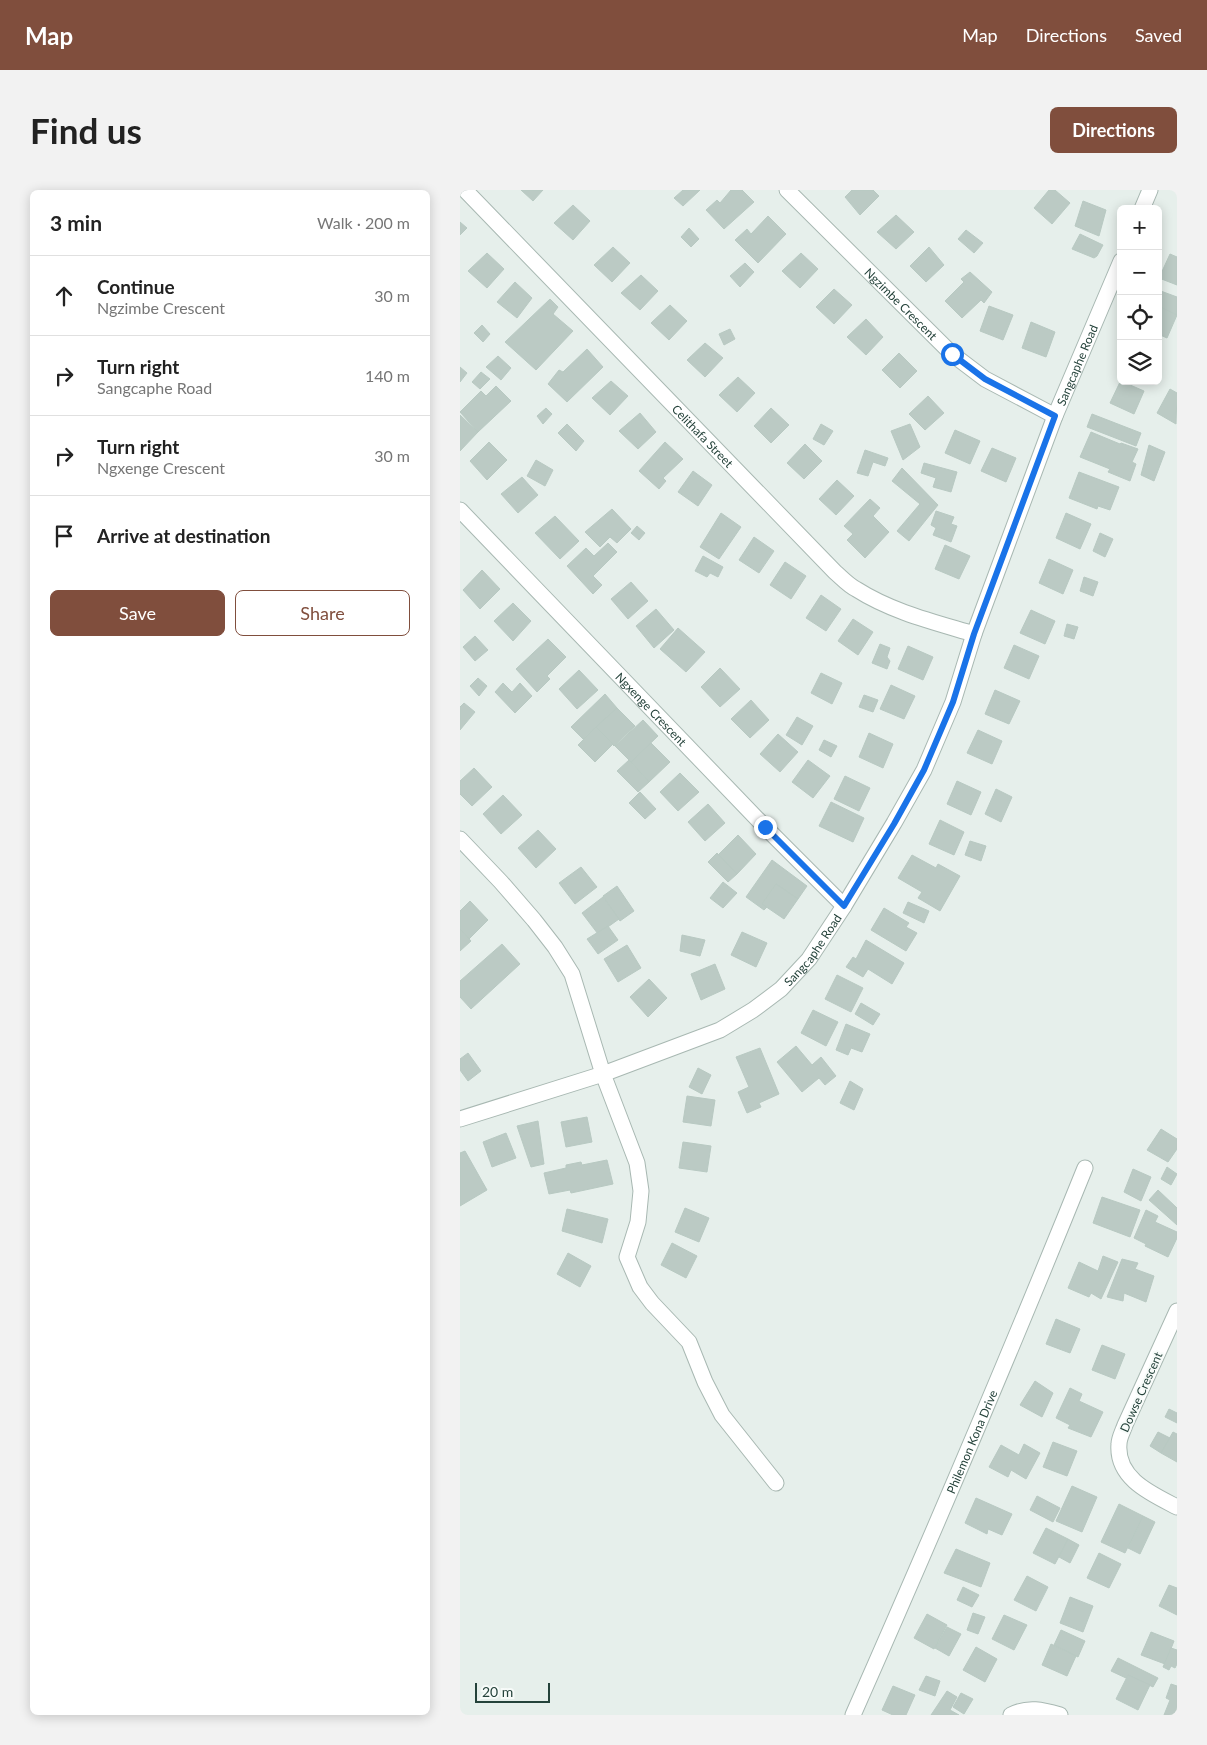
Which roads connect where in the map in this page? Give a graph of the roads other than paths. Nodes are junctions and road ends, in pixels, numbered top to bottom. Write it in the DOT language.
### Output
graph roads {
  1 [pos="464,190"];
  2 [pos="787,190"];
  3 [pos="1150,190"];
  4 [pos="1144,205"];
  5 [pos="1117,270"];
  6 [pos="1055,416"];
  7 [pos="460,510"];
  8 [pos="974,634"];
  9 [pos="460,839"];
  10 [pos="844,906"];
  11 [pos="603,1074"];
  12 [pos="460,1119"];
  13 [pos="1084,1168"];
  14 [pos="1177,1311"];
  15 [pos="776,1483"];
  16 [pos="1177,1507"];
  17 [pos="853,1715"];
  18 [pos="1011,1715"];
  19 [pos="1060,1715"];
  1 -- 8 [label="street, Celithafa Street"];
  2 -- 6 [label="street, Ngzimbe Crescent"];
  3 -- 4 [label="street"];
  5 -- 6 [label="street, Sangcaphe Road"];
  6 -- 8 [label="street, Sangcaphe Road"];
  7 -- 10 [label="street, Ngxenge Crescent"];
  8 -- 10 [label="street, Sangcaphe Road"];
  9 -- 11 [label="street"];
  10 -- 11 [label="street, Sangcaphe Road"];
  11 -- 12 [label="street, Sangcaphe Road"];
  11 -- 15 [label="street"];
  13 -- 17 [label="street, Philemon Kona Drive"];
  14 -- 16 [label="street, Dowse Crescent"];
  18 -- 19 [label="street"];
}
